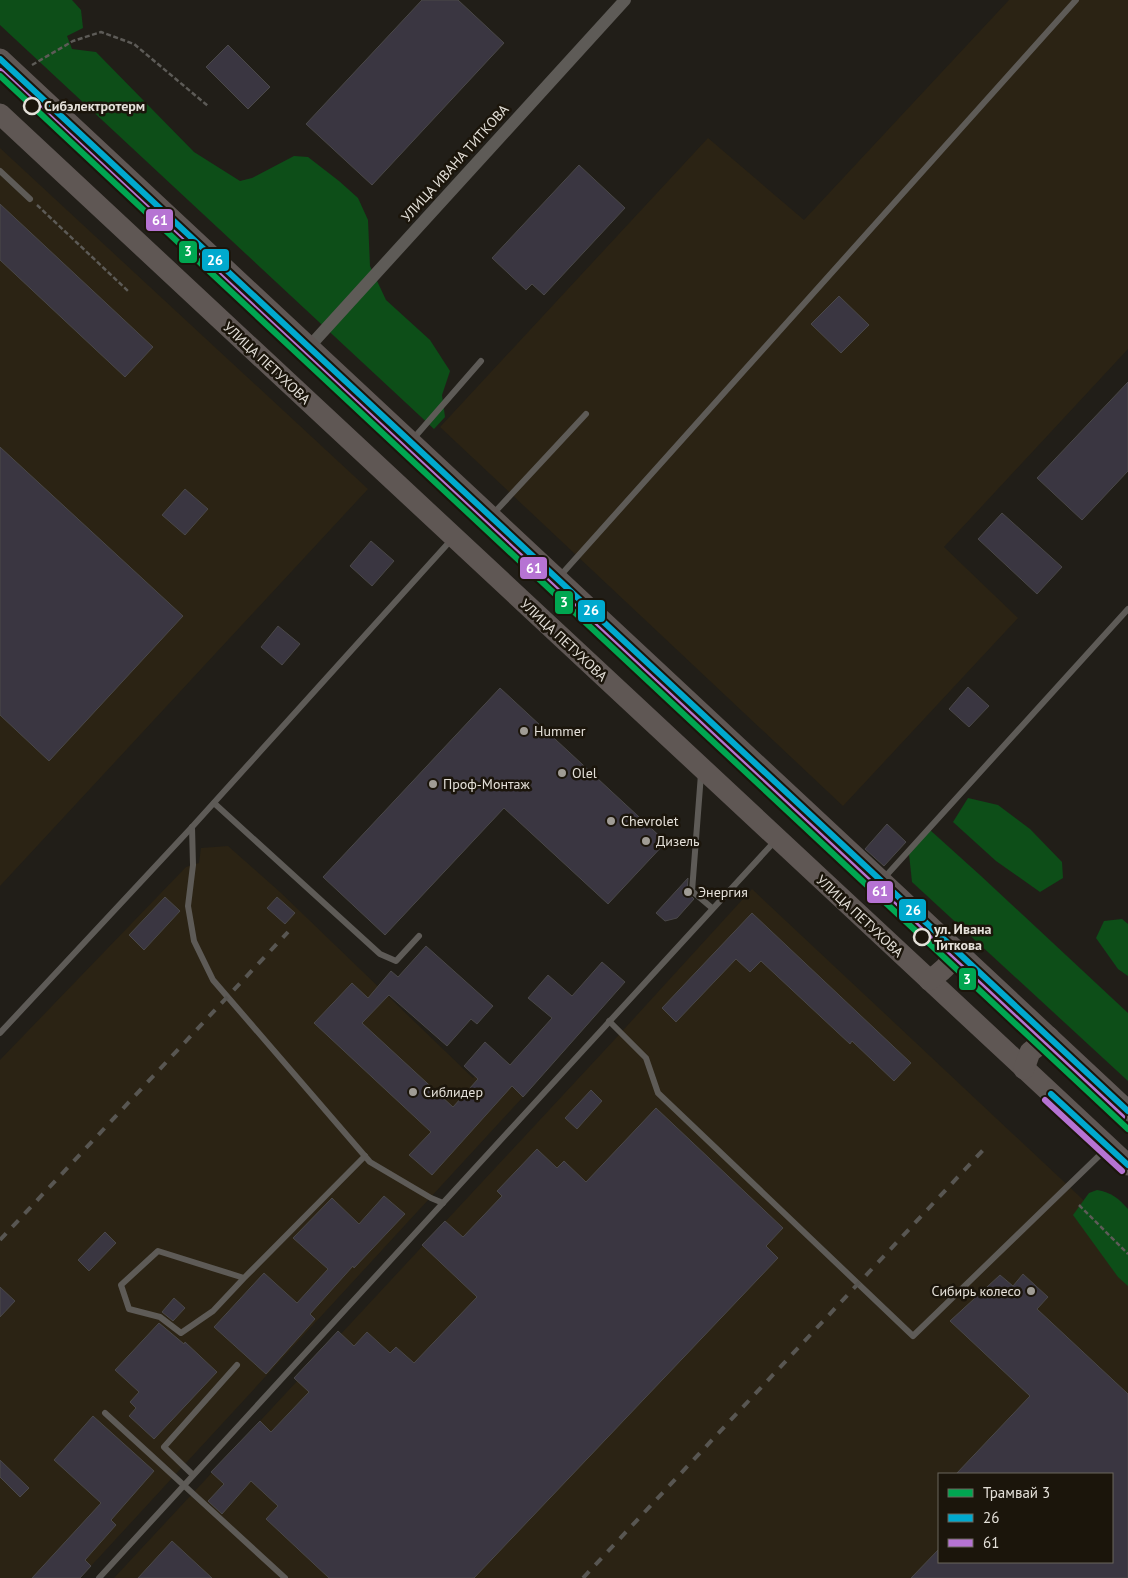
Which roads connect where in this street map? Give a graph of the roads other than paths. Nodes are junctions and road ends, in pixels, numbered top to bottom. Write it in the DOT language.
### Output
graph roads {
  1 [pos="625,0"];
  2 [pos="1076,0"];
  3 [pos="0,59"];
  4 [pos="0,114"];
  5 [pos="0,171"];
  6 [pos="30,199"];
  7 [pos="309,347"];
  8 [pos="481,362"];
  9 [pos="586,414"];
  10 [pos="410,442"];
  11 [pos="491,517"];
  12 [pos="455,536"];
  13 [pos="557,578"];
  14 [pos="1128,609"];
  15 [pos="701,768"];
  16 [pos="214,803"];
  17 [pos="192,828"];
  18 [pos="777,839"];
  19 [pos="881,881"];
  20 [pos="712,908"];
  21 [pos="419,936"];
  22 [pos="957,951"];
  23 [pos="929,980"];
  24 [pos="609,1021"];
  25 [pos="0,1033"];
  26 [pos="1049,1037"];
  27 [pos="1024,1069"];
  28 [pos="1128,1111"];
  29 [pos="1109,1146"];
  30 [pos="365,1156"];
  31 [pos="1128,1165"];
  32 [pos="443,1203"];
  33 [pos="244,1278"];
  34 [pos="237,1365"];
  35 [pos="105,1413"];
  36 [pos="193,1474"];
  37 [pos="183,1486"];
  38 [pos="99,1578"];
  39 [pos="285,1578"];
  1 -- 7 [label="street, УЛИЦА ИВАНА ТИТКОВА"];
  2 -- 13 [label="lane"];
  3 -- 7 [label="highway"];
  4 -- 12 [label="highway, УЛИЦА ПЕТУХОВА"];
  5 -- 6 [label="lane"];
  7 -- 10 [label="highway"];
  8 -- 10 [label="lane"];
  9 -- 11 [label="lane"];
  10 -- 11 [label="highway"];
  11 -- 13 [label="highway"];
  12 -- 15 [label="highway, УЛИЦА ПЕТУХОВА"];
  12 -- 16 [label="lane"];
  13 -- 19 [label="highway"];
  14 -- 19 [label="lane"];
  15 -- 18 [label="highway, УЛИЦА ПЕТУХОВА"];
  15 -- 20 [label="lane"];
  16 -- 17 [label="lane"];
  16 -- 21 [label="lane"];
  17 -- 25 [label="lane"];
  17 -- 30 [label="lane"];
  18 -- 20 [label="lane"];
  18 -- 23 [label="highway, УЛИЦА ПЕТУХОВА"];
  19 -- 22 [label="highway"];
  20 -- 24 [label="lane"];
  22 -- 23 [label="highway"];
  22 -- 26 [label="highway"];
  23 -- 27 [label="highway, УЛИЦА ПЕТУХОВА"];
  24 -- 29 [label="lane"];
  24 -- 32 [label="lane"];
  26 -- 27 [label="highway"];
  26 -- 28 [label="highway"];
  27 -- 29 [label="highway, УЛИЦА ПЕТУХОВА"];
  29 -- 31 [label="highway, УЛИЦА ПЕТУХОВА"];
  30 -- 32 [label="lane"];
  30 -- 33 [label="lane"];
  32 -- 36 [label="lane"];
  33 -- 33 [label="lane"];
  34 -- 36 [label="lane"];
  35 -- 37 [label="lane"];
  36 -- 37 [label="lane"];
  37 -- 38 [label="lane"];
  37 -- 39 [label="lane"];
}
